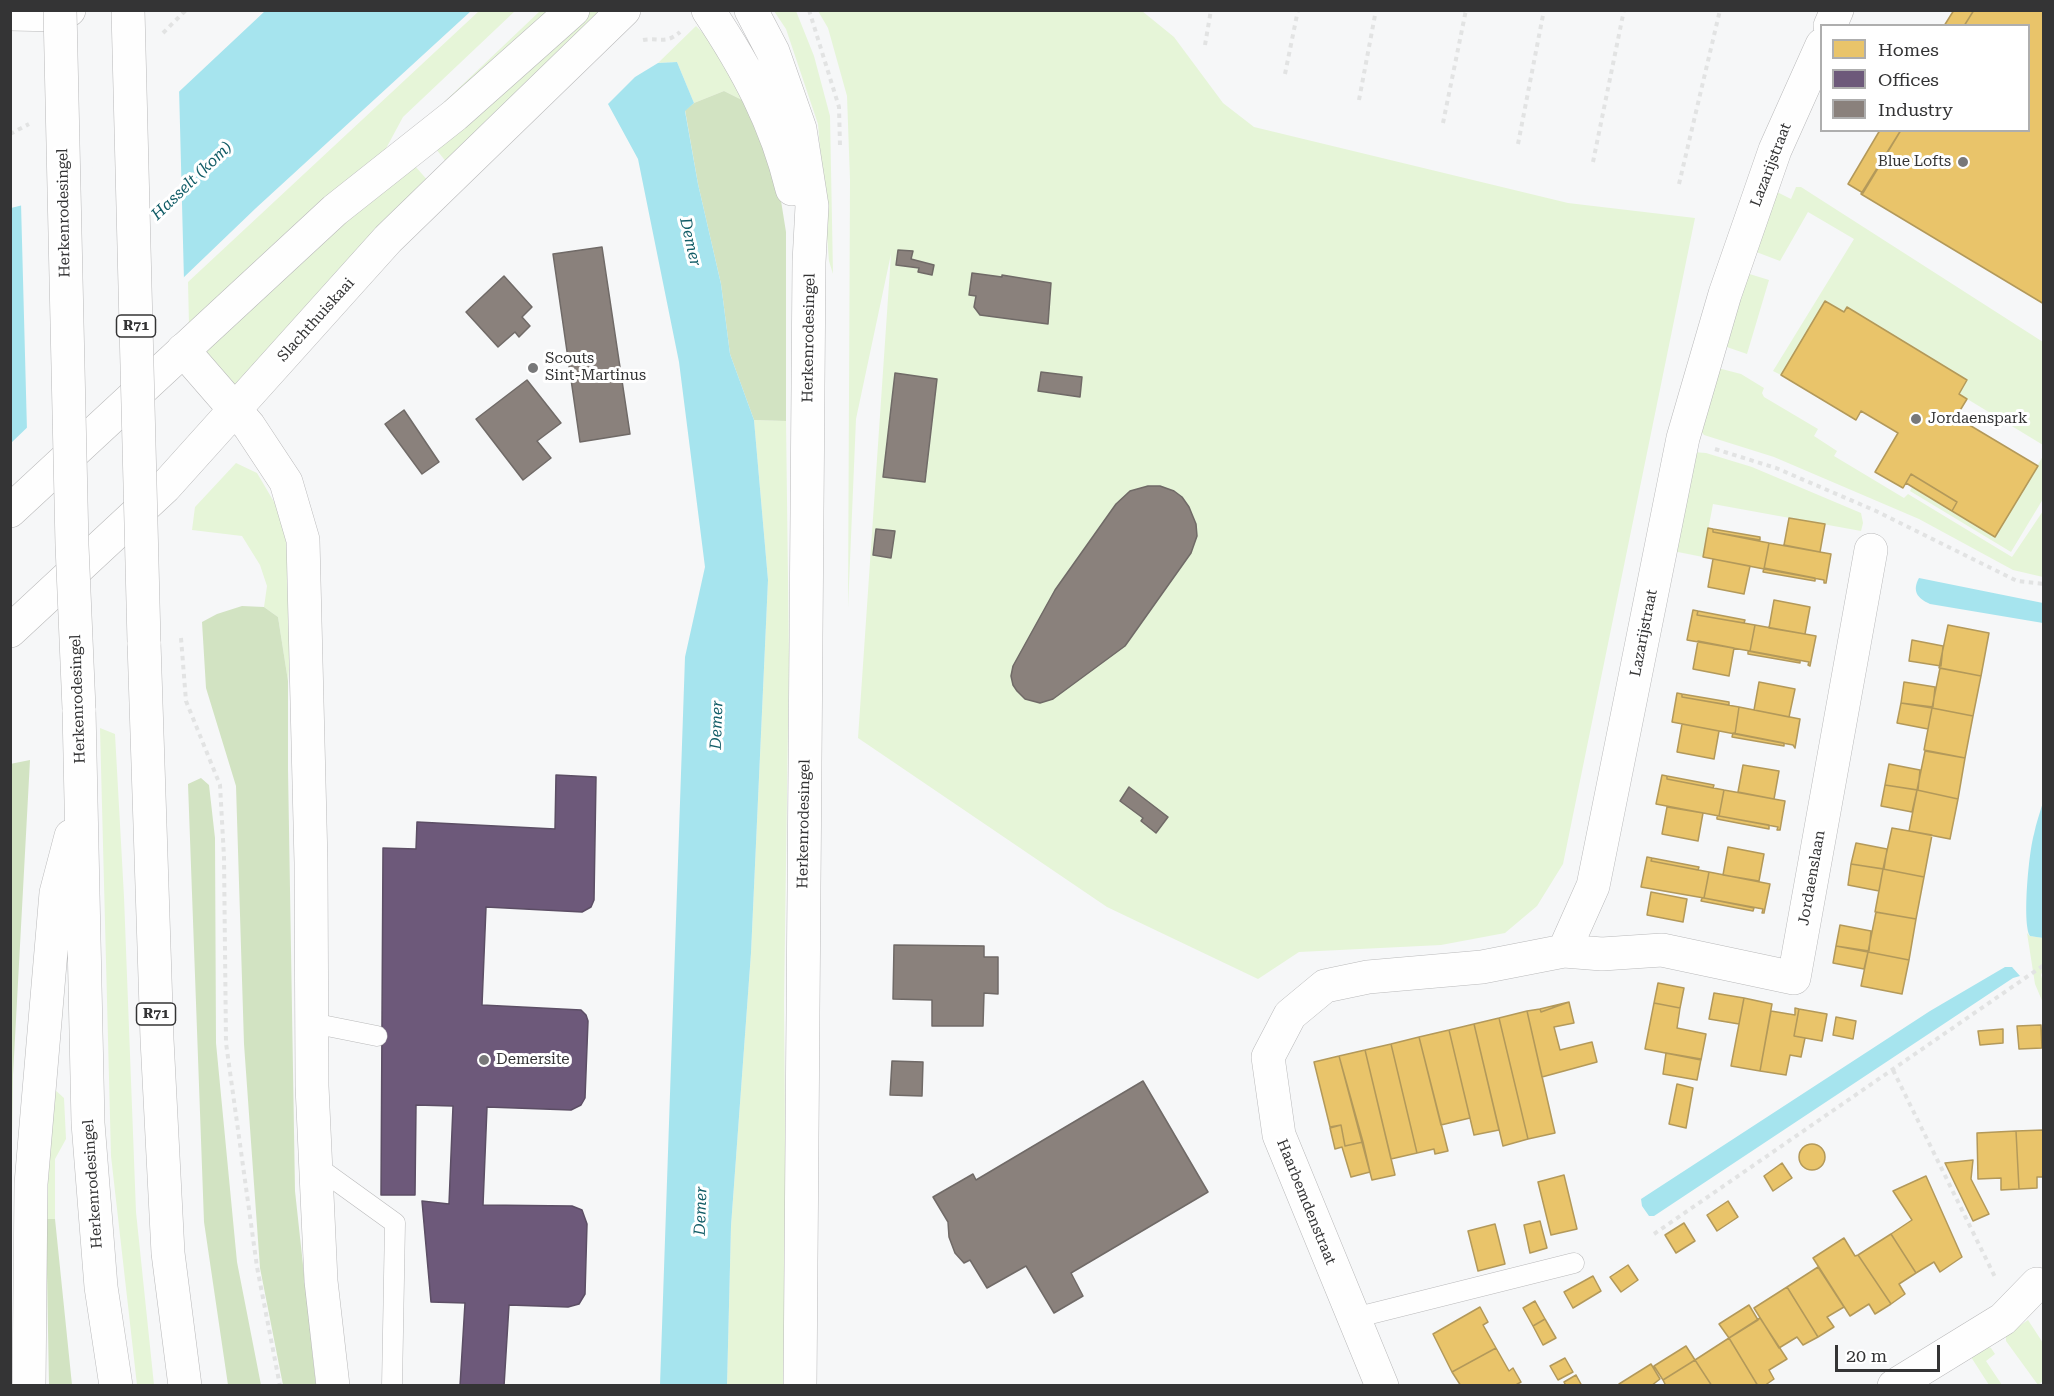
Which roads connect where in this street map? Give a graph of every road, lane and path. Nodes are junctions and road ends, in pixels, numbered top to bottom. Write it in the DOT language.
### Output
graph roads {
  1 [pos="60,10"];
  2 [pos="69,10"];
  3 [pos="128,10"];
  4 [pos="573,10"];
  5 [pos="624,10"];
  6 [pos="708,10"];
  7 [pos="751,10"];
  8 [pos="809,10"];
  9 [pos="1211,10"];
  10 [pos="1298,10"];
  11 [pos="1377,10"];
  12 [pos="1466,10"];
  13 [pos="1544,10"];
  14 [pos="1624,10"];
  15 [pos="1720,10"];
  16 [pos="1837,10"];
  17 [pos="10,14"];
  18 [pos="1831,24"];
  19 [pos="1205,45"];
  20 [pos="1820,47"];
  21 [pos="1285,74"];
  22 [pos="1359,100"];
  23 [pos="1443,123"];
  24 [pos="1518,144"];
  25 [pos="840,151"];
  26 [pos="1593,162"];
  27 [pos="1679,184"];
  28 [pos="809,262"];
  29 [pos="183,350"];
  30 [pos="235,410"];
  31 [pos="1683,438"];
  32 [pos="10,511"];
  33 [pos="1870,550"];
  34 [pos="2043,584"];
  35 [pos="10,631"];
  36 [pos="181,637"];
  37 [pos="81,800"];
  38 [pos="1564,951"];
  39 [pos="2043,965"];
  40 [pos="312,1023"];
  41 [pos="377,1036"];
  42 [pos="1893,1070"];
  43 [pos="316,1166"];
  44 [pos="1653,1234"];
  45 [pos="1574,1263"];
  46 [pos="2037,1284"];
  47 [pos="2013,1309"];
  48 [pos="1354,1318"];
  49 [pos="29,1386"];
  50 [pos="116,1386"];
  51 [pos="185,1386"];
  52 [pos="280,1386"];
  53 [pos="333,1386"];
  54 [pos="392,1386"];
  55 [pos="800,1386"];
  56 [pos="1382,1386"];
  57 [pos="1894,1386"];
  1 -- 37 [label="main road, Herkenrodesingel, bridge"];
  2 -- 17 [label="main road"];
  3 -- 51 [label="main road, R71, bridge"];
  4 -- 29 [label="main road"];
  5 -- 30 [label="main road, Slachthuiskaai"];
  6 -- 28 [label="main road, Herkenrodesingel"];
  7 -- 28 [label="main road, Herkenrodesingel"];
  8 -- 25 [label="path"];
  9 -- 19 [label="path"];
  10 -- 21 [label="path"];
  11 -- 22 [label="path"];
  12 -- 23 [label="path"];
  13 -- 24 [label="path"];
  14 -- 26 [label="path"];
  15 -- 27 [label="path"];
  16 -- 18 [label="main road"];
  20 -- 31 [label="main road, Lazarijstraat"];
  28 -- 55 [label="main road, Herkenrodesingel"];
  29 -- 30 [label="main road"];
  29 -- 32 [label="main road"];
  30 -- 35 [label="main road, Slachthuiskaai"];
  30 -- 40 [label="main road"];
  31 -- 34 [label="path"];
  31 -- 38 [label="main road, Lazarijstraat"];
  33 -- 38 [label="main road, Jordaenslaan"];
  36 -- 52 [label="path"];
  37 -- 49 [label="main road"];
  37 -- 50 [label="main road, Herkenrodesingel"];
  38 -- 48 [label="main road, Haarbemdenstraat"];
  39 -- 42 [label="path"];
  40 -- 41 [label="lane"];
  40 -- 43 [label="main road"];
  42 -- 44 [label="path"];
  42 -- 47 [label="path"];
  43 -- 53 [label="main road"];
  43 -- 54 [label="lane"];
  45 -- 48 [label="lane"];
  46 -- 47 [label="main road"];
  47 -- 57 [label="main road"];
  48 -- 56 [label="main road, Haarbemdenstraat"];
}
